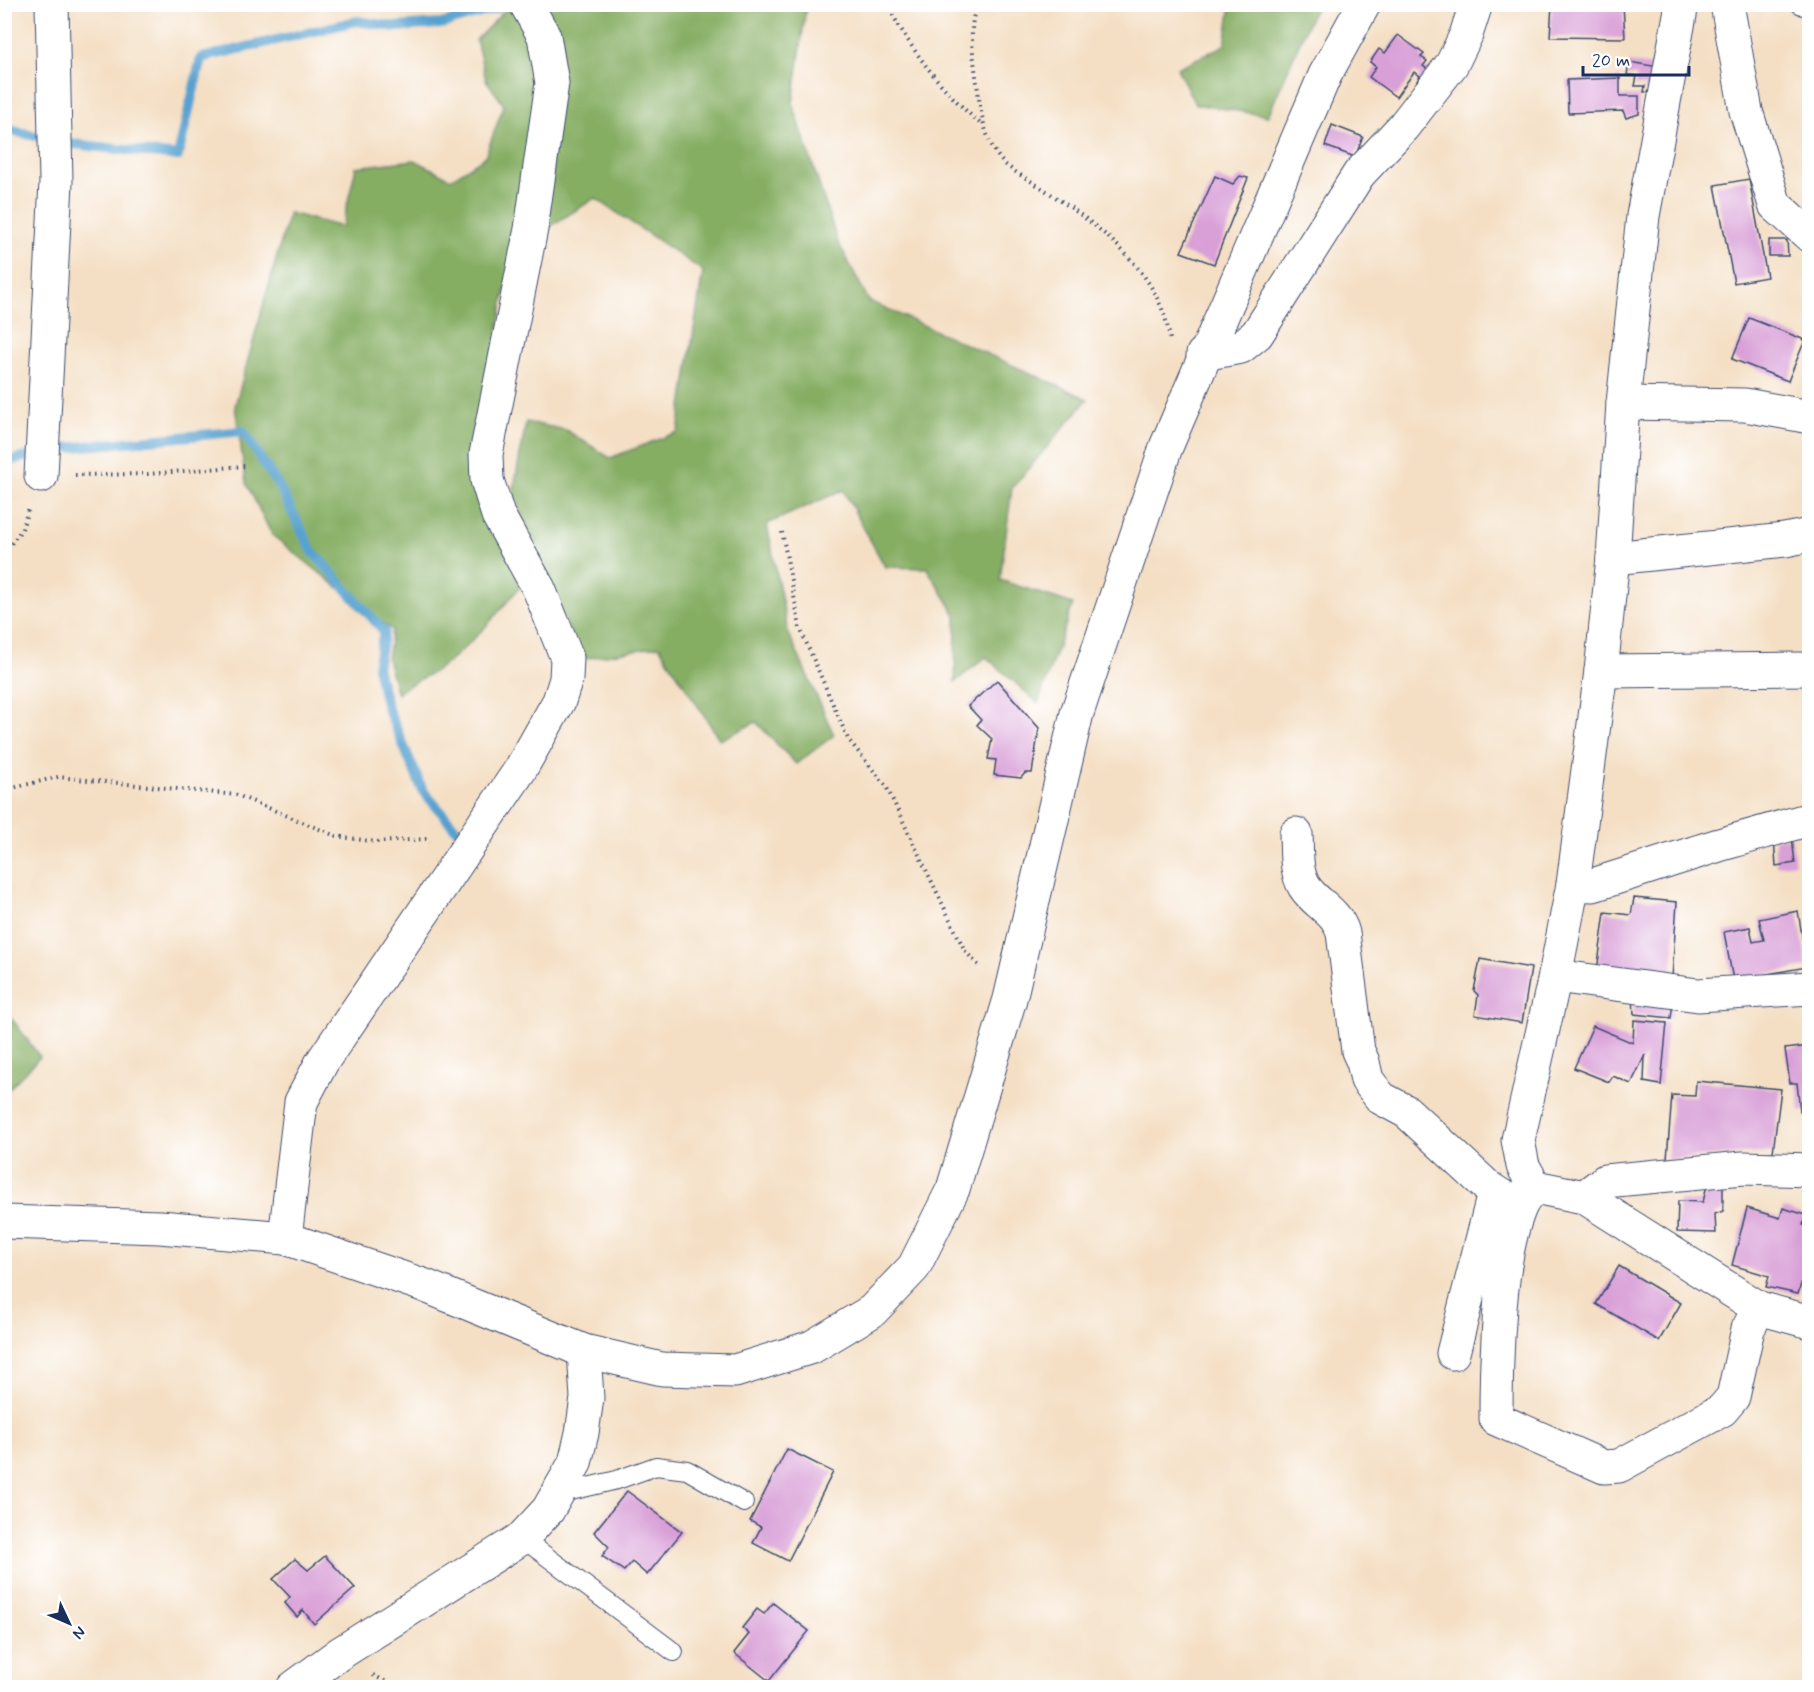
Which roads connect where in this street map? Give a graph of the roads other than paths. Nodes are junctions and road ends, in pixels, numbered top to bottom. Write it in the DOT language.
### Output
graph roads {
  1 [pos="52,4"];
  2 [pos="526,4"];
  3 [pos="1364,4"];
  4 [pos="1476,4"];
  5 [pos="1682,4"];
  6 [pos="1727,4"];
  7 [pos="1800,4"];
  8 [pos="1809,9"];
  9 [pos="1809,236"];
  10 [pos="1201,360"];
  11 [pos="1623,403"];
  12 [pos="1809,417"];
  13 [pos="42,464"];
  14 [pos="1809,535"];
  15 [pos="1613,558"];
  16 [pos="1809,669"];
  17 [pos="1601,671"];
  18 [pos="1809,819"];
  19 [pos="1296,834"];
  20 [pos="1573,884"];
  21 [pos="1555,976"];
  22 [pos="1809,988"];
  23 [pos="1809,1170"];
  24 [pos="1520,1196"];
  25 [pos="1584,1197"];
  26 [pos="4,1222"];
  27 [pos="285,1238"];
  28 [pos="1759,1308"];
  29 [pos="1809,1322"];
  30 [pos="584,1351"];
  31 [pos="1453,1353"];
  32 [pos="558,1494"];
  33 [pos="744,1503"];
  34 [pos="522,1538"];
  35 [pos="674,1652"];
  36 [pos="293,1688"];
  1 -- 13 [label="street"];
  2 -- 27 [label="street"];
  3 -- 10 [label="street"];
  4 -- 10 [label="street"];
  5 -- 11 [label="street"];
  6 -- 9 [label="street"];
  7 -- 8 [label="lane"];
  10 -- 30 [label="street"];
  11 -- 12 [label="street"];
  11 -- 15 [label="street"];
  14 -- 15 [label="street"];
  15 -- 17 [label="street"];
  16 -- 17 [label="street"];
  17 -- 20 [label="street"];
  18 -- 20 [label="street"];
  19 -- 24 [label="street"];
  20 -- 21 [label="street"];
  21 -- 22 [label="street"];
  21 -- 24 [label="street"];
  23 -- 25 [label="street"];
  24 -- 25 [label="street"];
  24 -- 28 [label="street"];
  24 -- 31 [label="street"];
  25 -- 28 [label="street"];
  26 -- 27 [label="street"];
  27 -- 30 [label="street"];
  28 -- 29 [label="street"];
  30 -- 32 [label="street"];
  32 -- 33 [label="lane"];
  32 -- 34 [label="street"];
  34 -- 35 [label="lane"];
  34 -- 36 [label="street"];
}
